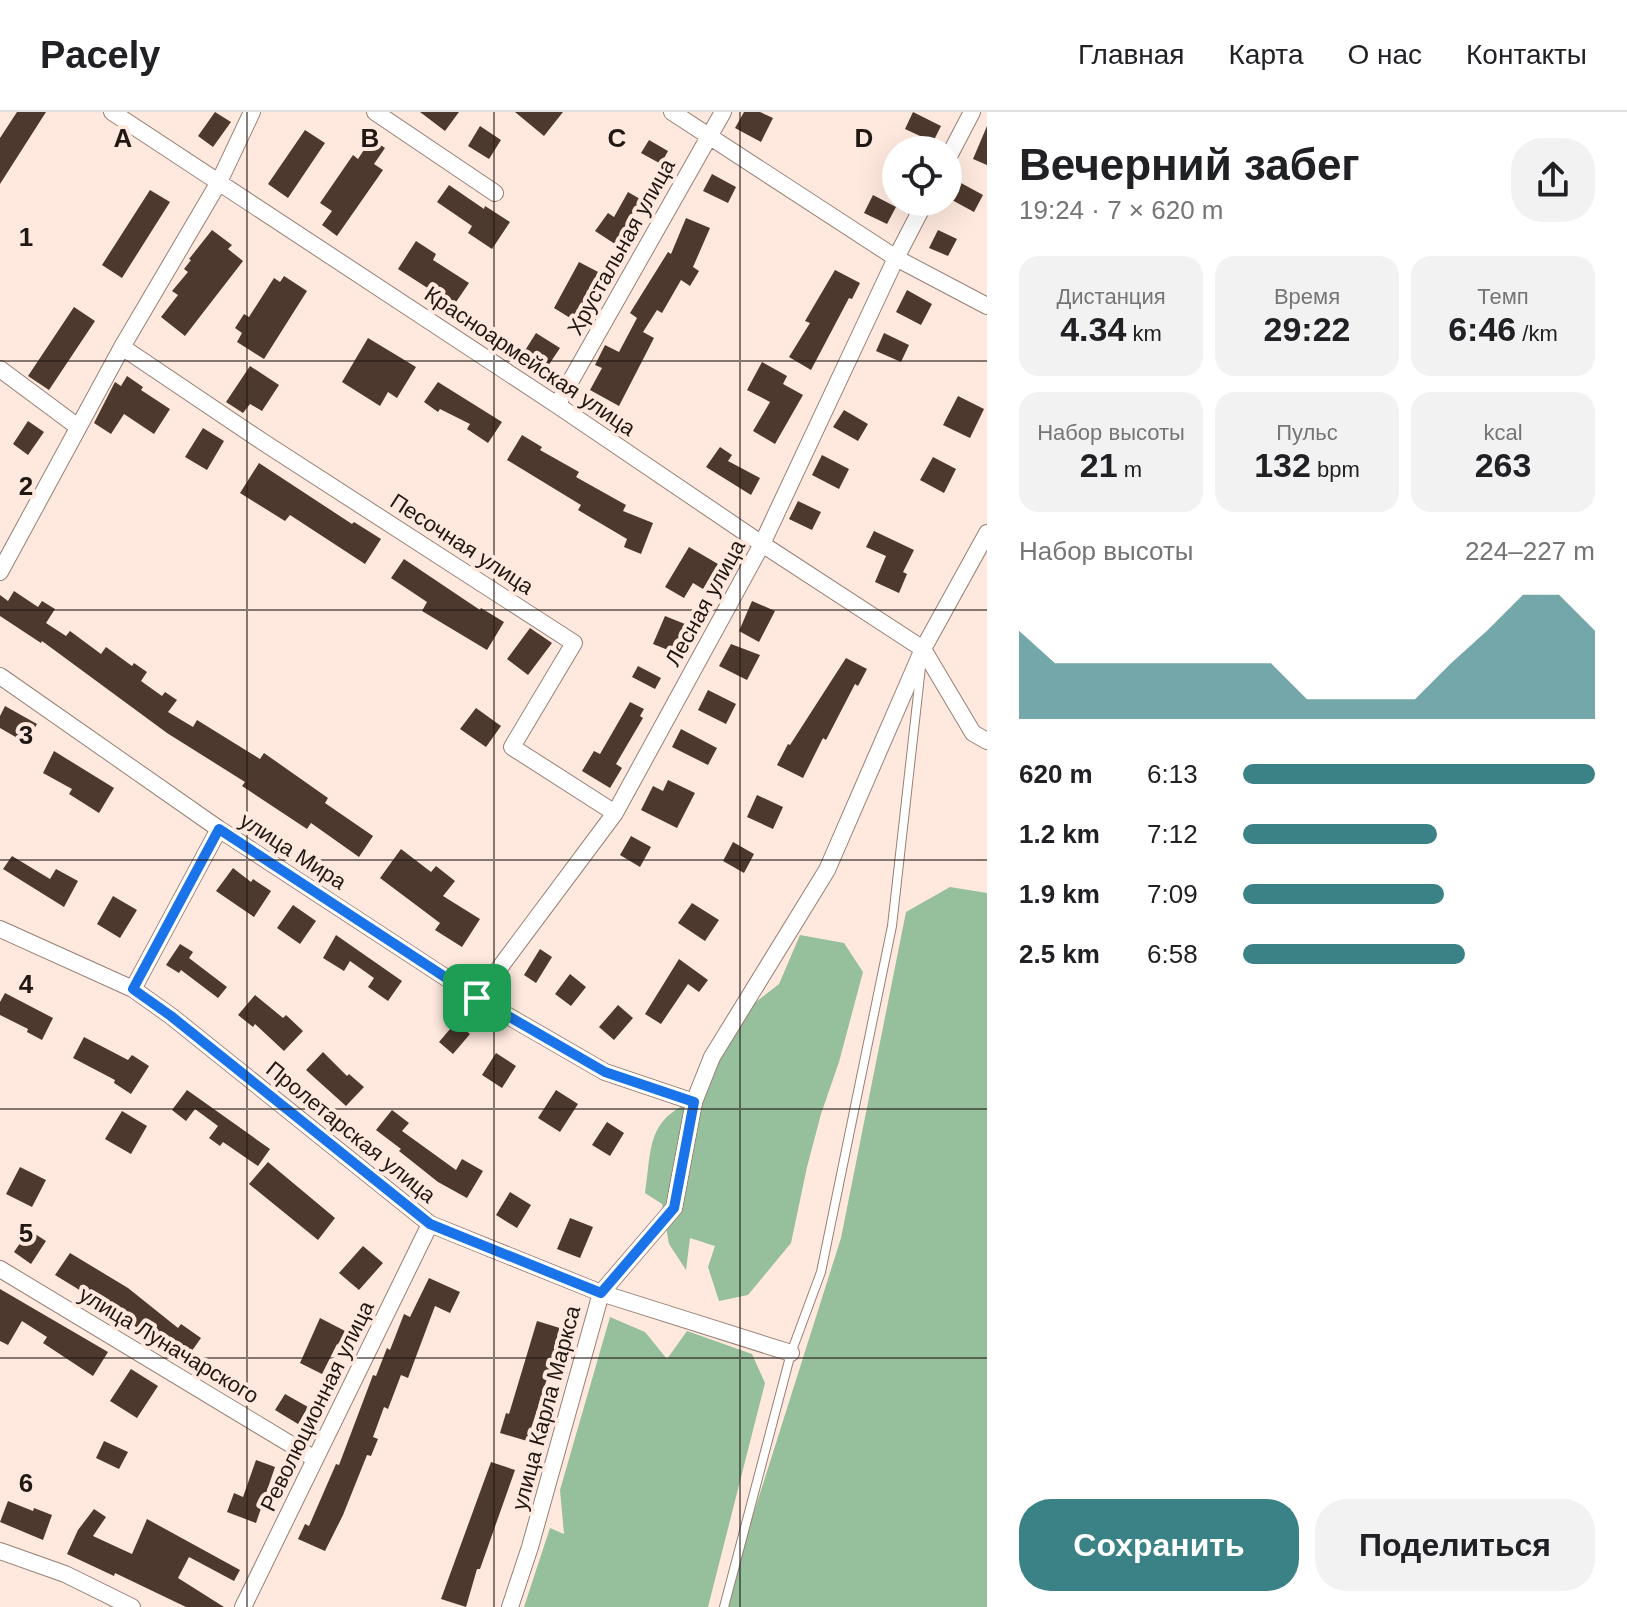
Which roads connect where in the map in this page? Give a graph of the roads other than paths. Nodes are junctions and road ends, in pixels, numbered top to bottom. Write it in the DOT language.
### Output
graph roads {
  1 [pos="112,112"];
  2 [pos="252,112"];
  3 [pos="375,112"];
  4 [pos="672,112"];
  5 [pos="723,112"];
  6 [pos="972,112"];
  7 [pos="709,135"];
  8 [pos="959,136"];
  9 [pos="219,182"];
  10 [pos="495,193"];
  11 [pos="918,216"];
  12 [pos="896,258"];
  13 [pos="987,306"];
  14 [pos="122,347"];
  15 [pos="0,369"];
  16 [pos="557,405"];
  17 [pos="78,427"];
  18 [pos="987,533"];
  19 [pos="762,544"];
  20 [pos="0,572"];
  21 [pos="923,649"];
  22 [pos="0,676"];
  23 [pos="987,741"];
  24 [pos="615,813"];
  25 [pos="219,829"];
  26 [pos="0,929"];
  27 [pos="133,989"];
  28 [pos="477,998"];
  29 [pos="694,1102"];
  30 [pos="430,1224"];
  31 [pos="0,1269"];
  32 [pos="601,1293"];
  33 [pos="791,1353"];
  34 [pos="315,1459"];
  35 [pos="0,1551"];
  36 [pos="132,1607"];
  37 [pos="243,1607"];
  38 [pos="510,1607"];
  39 [pos="724,1607"];
  1 -- 9 [label="street, Красноармейская улица"];
  2 -- 9 [label="street"];
  3 -- 10 [label="street"];
  4 -- 7 [label="street"];
  5 -- 7 [label="street, Хрустальная улица"];
  6 -- 8 [label="street"];
  7 -- 12 [label="street"];
  7 -- 16 [label="street, Хрустальная улица"];
  9 -- 14 [label="street"];
  9 -- 16 [label="street, Красноармейская улица"];
  11 -- 12 [label="street, Лесная улица"];
  12 -- 13 [label="street"];
  12 -- 19 [label="street, Лесная улица"];
  14 -- 17 [label="street"];
  14 -- 24 [label="street, Песочная улица"];
  15 -- 17 [label="street"];
  16 -- 19 [label="street, Красноармейская улица"];
  17 -- 20 [label="street"];
  18 -- 21 [label="street"];
  19 -- 21 [label="street, Красноармейская улица"];
  19 -- 24 [label="street, Лесная улица"];
  21 -- 23 [label="street"];
  21 -- 29 [label="street"];
  21 -- 33 [label="lane"];
  22 -- 25 [label="street, улица Мира"];
  24 -- 28 [label="street, Лесная улица"];
  25 -- 27 [label="street"];
  25 -- 28 [label="street, улица Мира"];
  26 -- 27 [label="street, Пролетарская улица"];
  27 -- 30 [label="street, Пролетарская улица"];
  28 -- 29 [label="street, улица Мира"];
  29 -- 32 [label="street, улица Карла Маркса"];
  30 -- 32 [label="street, Пролетарская улица"];
  30 -- 34 [label="street, Революционная улица"];
  31 -- 34 [label="street, улица Луначарского"];
  32 -- 33 [label="street, Пролетарская улица"];
  32 -- 38 [label="street, улица Карла Маркса"];
  33 -- 39 [label="lane"];
  34 -- 37 [label="street, Революционная улица"];
  35 -- 36 [label="street"];
}
